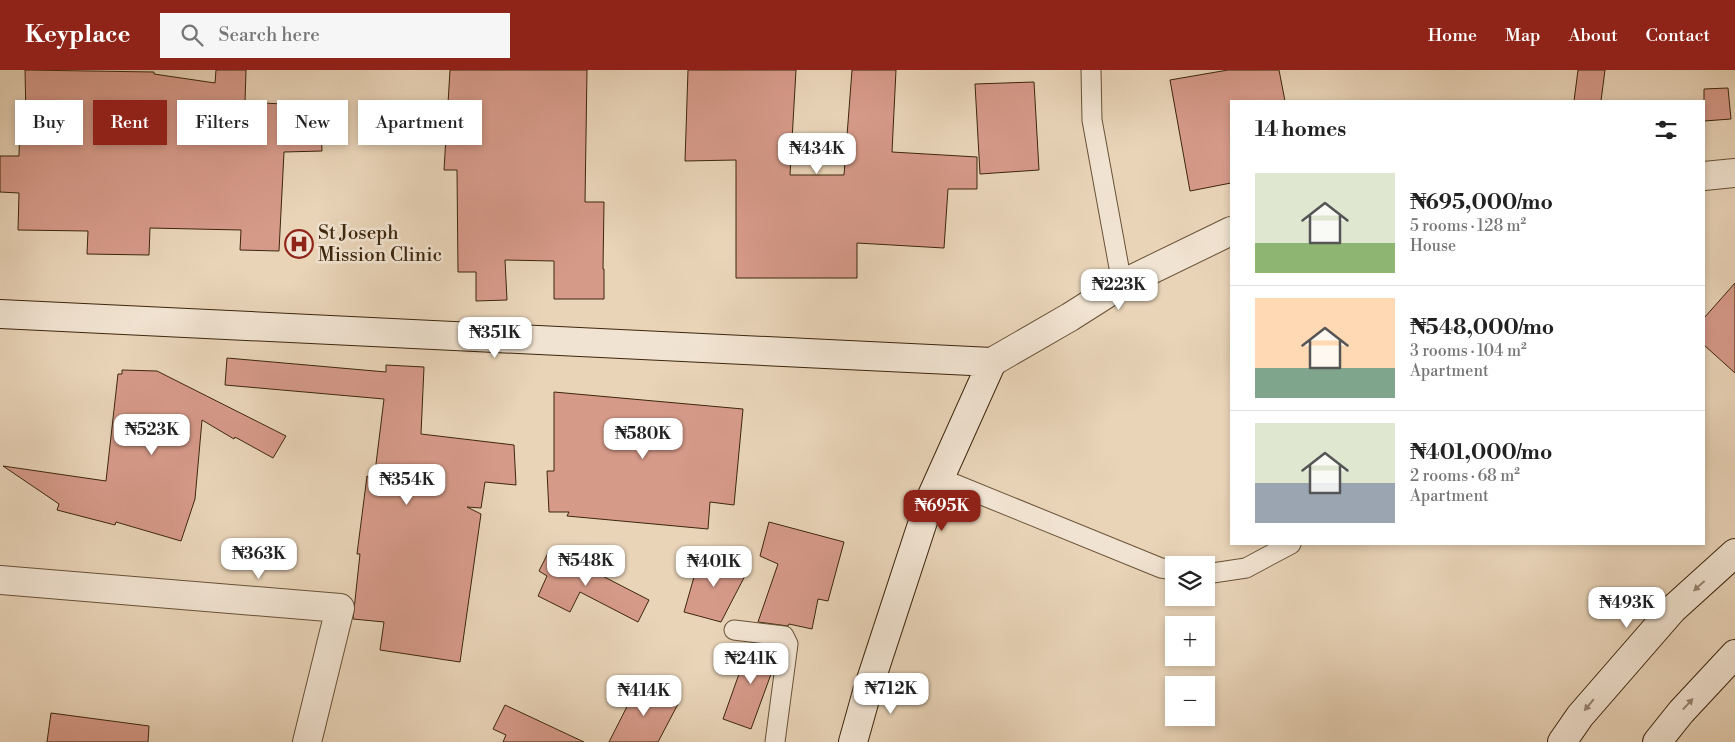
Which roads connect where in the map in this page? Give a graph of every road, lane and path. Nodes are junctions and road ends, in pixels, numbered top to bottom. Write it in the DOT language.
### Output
graph roads {
  1 [pos="1091,70"];
  2 [pos="1735,173"];
  3 [pos="1705,176"];
  4 [pos="1230,231"];
  5 [pos="1122,284"];
  6 [pos="0,314"];
  7 [pos="992,362"];
  8 [pos="940,478"];
  9 [pos="1289,545"];
  10 [pos="1735,553"];
  11 [pos="1165,569"];
  12 [pos="1215,573"];
  13 [pos="0,580"];
  14 [pos="734,630"];
  15 [pos="1735,654"];
  16 [pos="867,692"];
  17 [pos="307,742"];
  18 [pos="775,742"];
  19 [pos="853,742"];
  20 [pos="872,742"];
  21 [pos="1562,742"];
  22 [pos="1657,742"];
  1 -- 5 [label="lane"];
  2 -- 3 [label="main road"];
  4 -- 5 [label="main road"];
  5 -- 7 [label="main road"];
  6 -- 7 [label="main road"];
  7 -- 8 [label="main road"];
  8 -- 11 [label="lane"];
  8 -- 16 [label="main road"];
  9 -- 12 [label="lane"];
  10 -- 21 [label="main road, one-way"];
  13 -- 17 [label="main road"];
  14 -- 18 [label="lane"];
  22 -- 15 [label="main road, one-way"];
  16 -- 19 [label="main road"];
  16 -- 20 [label="main road"];
}
